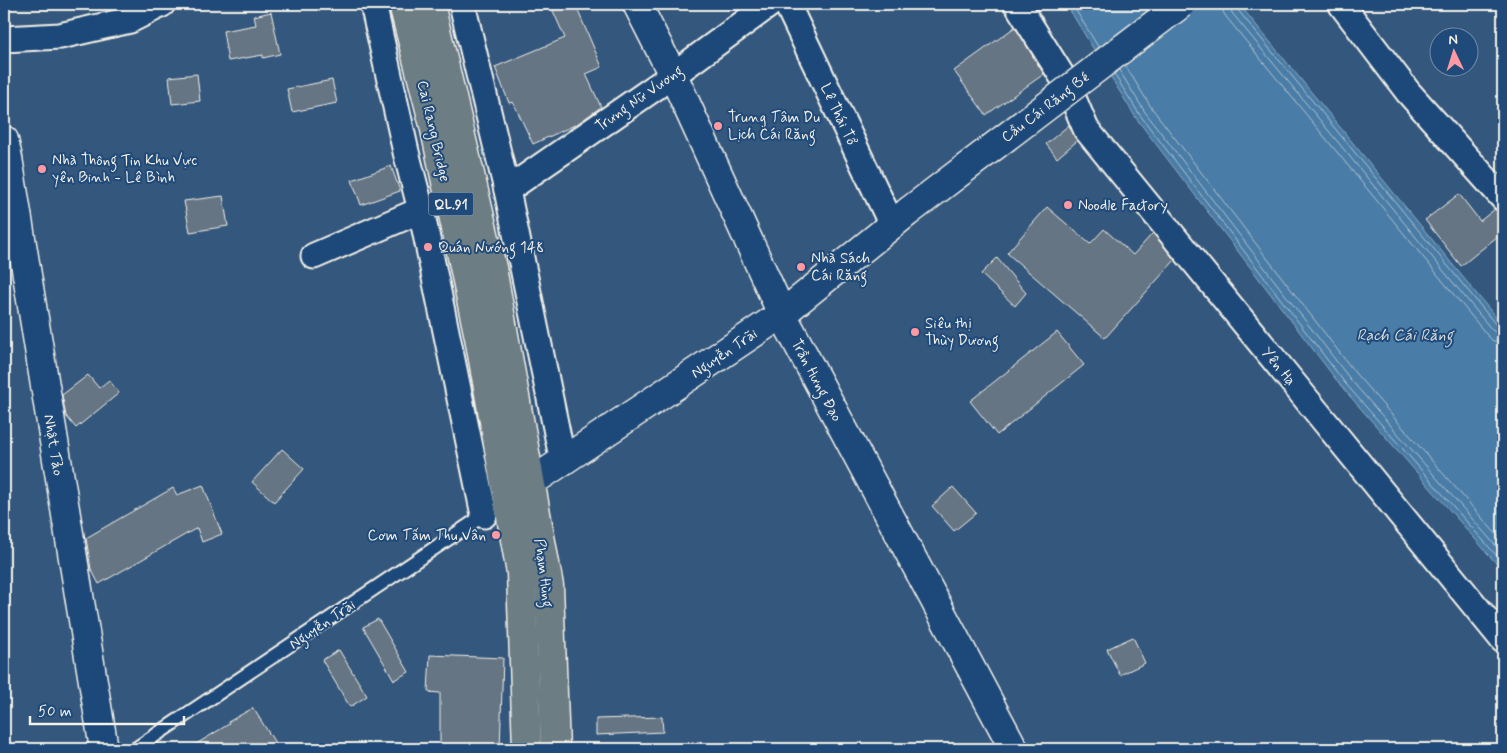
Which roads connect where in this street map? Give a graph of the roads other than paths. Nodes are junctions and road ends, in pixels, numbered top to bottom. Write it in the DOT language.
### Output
graph roads {
  1 [pos="162,4"];
  2 [pos="373,4"];
  3 [pos="403,4"];
  4 [pos="430,4"];
  5 [pos="462,4"];
  6 [pos="637,4"];
  7 [pos="770,4"];
  8 [pos="787,4"];
  9 [pos="1017,4"];
  10 [pos="1181,4"];
  11 [pos="1341,4"];
  12 [pos="4,39"];
  13 [pos="673,75"];
  14 [pos="4,140"];
  15 [pos="507,190"];
  16 [pos="1503,198"];
  17 [pos="421,210"];
  18 [pos="901,218"];
  19 [pos="314,256"];
  20 [pos="782,314"];
  21 [pos="503,402"];
  22 [pos="563,462"];
  23 [pos="530,483"];
  24 [pos="508,498"];
  25 [pos="484,515"];
  26 [pos="1503,640"];
  27 [pos="104,749"];
  28 [pos="136,749"];
  29 [pos="527,749"];
  30 [pos="555,749"];
  31 [pos="1014,749"];
  1 -- 12 [label="street"];
  2 -- 17 [label="street"];
  3 -- 21 [label="highway, Cai Rang Bridge / QL.91"];
  4 -- 21 [label="highway, Cai Rang Bridge / QL.91"];
  5 -- 15 [label="street"];
  6 -- 13 [label="street, Trần Hưng Đạo"];
  7 -- 13 [label="street, Trưng Nữ Vương"];
  8 -- 18 [label="street, Lê Thái Tổ"];
  9 -- 26 [label="street, Yên Hạ"];
  10 -- 18 [label="street, Cầu Cái Răng Bé, bridge"];
  11 -- 16 [label="street"];
  13 -- 15 [label="street, Trưng Nữ Vương"];
  13 -- 20 [label="street, Trần Hưng Đạo"];
  14 -- 27 [label="street, Nhật Tảo"];
  15 -- 22 [label="street"];
  17 -- 19 [label="street"];
  17 -- 25 [label="street"];
  18 -- 20 [label="street, Nguyễn Trãi"];
  20 -- 22 [label="street, Nguyễn Trãi"];
  20 -- 31 [label="street, Trần Hưng Đạo"];
  21 -- 23 [label="highway, Phạm Hùng / QL.91"];
  21 -- 24 [label="highway, Phạm Hùng / QL.91"];
  22 -- 23 [label="street, Nguyễn Trãi"];
  23 -- 30 [label="highway, Phạm Hùng / QL.91"];
  24 -- 25 [label="lane, Nguyễn Trãi"];
  24 -- 29 [label="highway, Phạm Hùng / QL.91"];
  25 -- 28 [label="lane, Nguyễn Trãi"];
}
